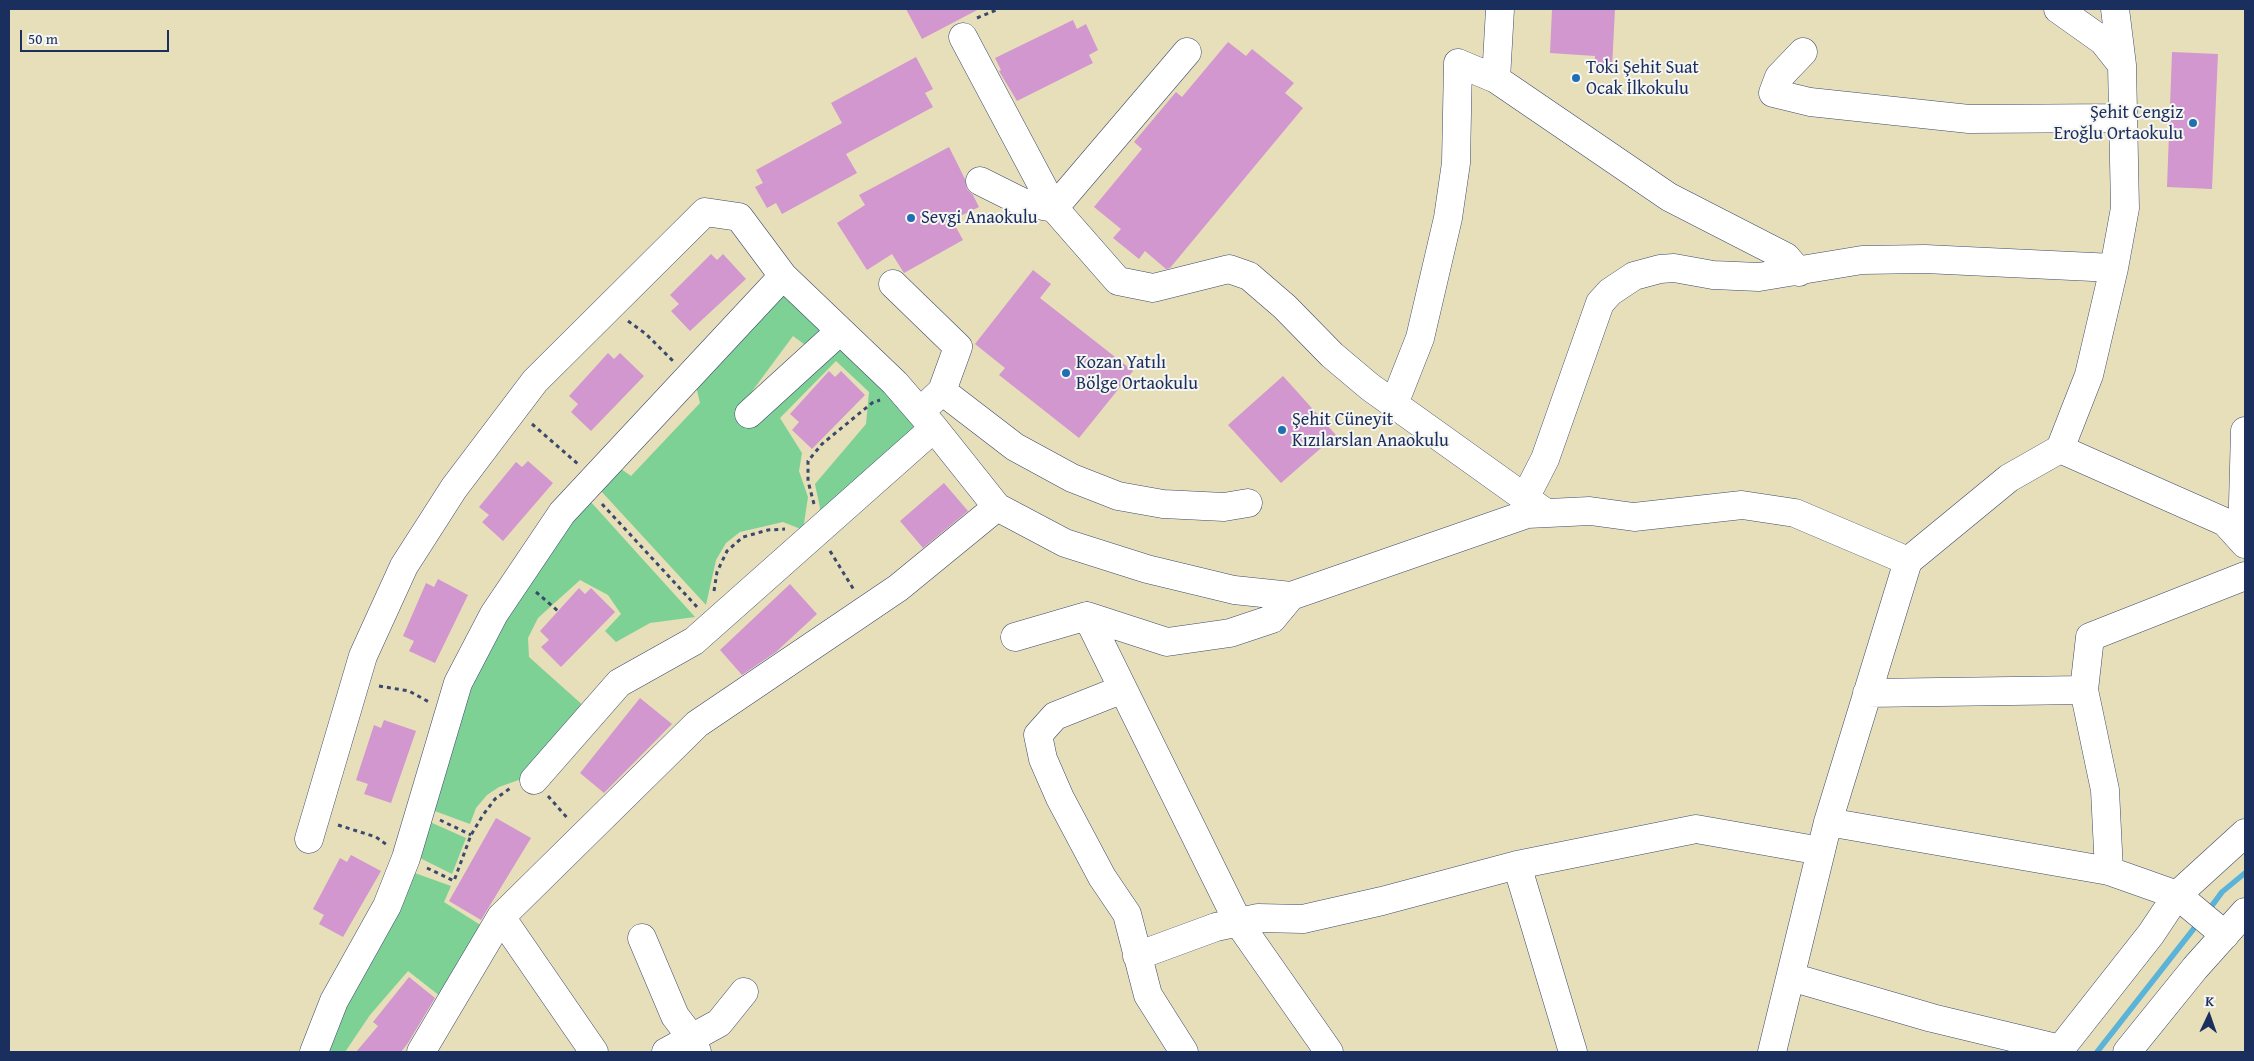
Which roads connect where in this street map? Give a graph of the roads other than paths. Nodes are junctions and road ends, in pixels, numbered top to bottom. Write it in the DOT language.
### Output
graph roads {
  1 [pos="1500,9"];
  2 [pos="2058,9"];
  3 [pos="2115,9"];
  4 [pos="963,37"];
  5 [pos="1187,52"];
  6 [pos="1803,52"];
  7 [pos="2122,65"];
  8 [pos="1496,79"];
  9 [pos="2123,118"];
  10 [pos="980,181"];
  11 [pos="1054,208"];
  12 [pos="2114,268"];
  13 [pos="1799,272"];
  14 [pos="783,276"];
  15 [pos="893,284"];
  16 [pos="840,331"];
  17 [pos="942,391"];
  18 [pos="1394,404"];
  19 [pos="748,414"];
  20 [pos="927,420"];
  21 [pos="2245,432"];
  22 [pos="2060,449"];
  23 [pos="1248,503"];
  24 [pos="1536,505"];
  25 [pos="997,507"];
  26 [pos="2244,542"];
  27 [pos="1908,561"];
  28 [pos="2245,576"];
  29 [pos="1291,596"];
  30 [pos="1087,616"];
  31 [pos="1015,637"];
  32 [pos="1123,689"];
  33 [pos="2084,690"];
  34 [pos="1867,693"];
  35 [pos="534,780"];
  36 [pos="1828,822"];
  37 [pos="312,829"];
  38 [pos="2245,833"];
  39 [pos="1821,851"];
  40 [pos="1516,864"];
  41 [pos="2109,871"];
  42 [pos="2177,894"];
  43 [pos="2245,912"];
  44 [pos="501,917"];
  45 [pos="1238,922"];
  46 [pos="2225,935"];
  47 [pos="642,938"];
  48 [pos="1137,956"];
  49 [pos="1790,977"];
  50 [pos="744,992"];
  51 [pos="694,1045"];
  52 [pos="2059,1050"];
  53 [pos="314,1052"];
  54 [pos="421,1052"];
  55 [pos="594,1052"];
  56 [pos="666,1052"];
  57 [pos="1184,1052"];
  58 [pos="1329,1052"];
  59 [pos="1574,1052"];
  60 [pos="1772,1052"];
  61 [pos="2127,1052"];
  1 -- 8 [label="street"];
  2 -- 7 [label="street"];
  3 -- 7 [label="street"];
  4 -- 11 [label="street"];
  5 -- 11 [label="street"];
  6 -- 9 [label="street"];
  7 -- 9 [label="street"];
  8 -- 13 [label="street"];
  8 -- 18 [label="street"];
  9 -- 12 [label="street"];
  10 -- 11 [label="street"];
  11 -- 18 [label="street"];
  12 -- 13 [label="street"];
  12 -- 22 [label="street"];
  13 -- 24 [label="street"];
  14 -- 16 [label="street"];
  14 -- 37 [label="street"];
  14 -- 53 [label="street"];
  15 -- 17 [label="street"];
  16 -- 19 [label="street"];
  16 -- 20 [label="street"];
  17 -- 20 [label="street"];
  17 -- 23 [label="street"];
  18 -- 24 [label="street"];
  20 -- 25 [label="street"];
  20 -- 35 [label="street"];
  21 -- 26 [label="street"];
  22 -- 26 [label="street"];
  22 -- 27 [label="street"];
  24 -- 27 [label="street"];
  24 -- 29 [label="street"];
  25 -- 29 [label="street"];
  25 -- 44 [label="street"];
  27 -- 34 [label="street"];
  28 -- 33 [label="street"];
  29 -- 30 [label="street"];
  30 -- 31 [label="street"];
  30 -- 32 [label="street"];
  32 -- 45 [label="street"];
  32 -- 48 [label="street"];
  33 -- 34 [label="street"];
  33 -- 41 [label="street"];
  34 -- 36 [label="street"];
  36 -- 39 [label="street"];
  36 -- 41 [label="street"];
  38 -- 42 [label="street"];
  39 -- 40 [label="street"];
  39 -- 49 [label="street"];
  40 -- 45 [label="street"];
  40 -- 59 [label="street"];
  41 -- 42 [label="street"];
  42 -- 46 [label="street"];
  42 -- 52 [label="street"];
  43 -- 46 [label="street"];
  44 -- 54 [label="street"];
  44 -- 55 [label="street"];
  45 -- 48 [label="street"];
  45 -- 58 [label="street"];
  46 -- 61 [label="street"];
  47 -- 51 [label="street"];
  48 -- 57 [label="street"];
  49 -- 52 [label="street"];
  49 -- 60 [label="street"];
  50 -- 51 [label="street"];
  51 -- 56 [label="street"];
}
